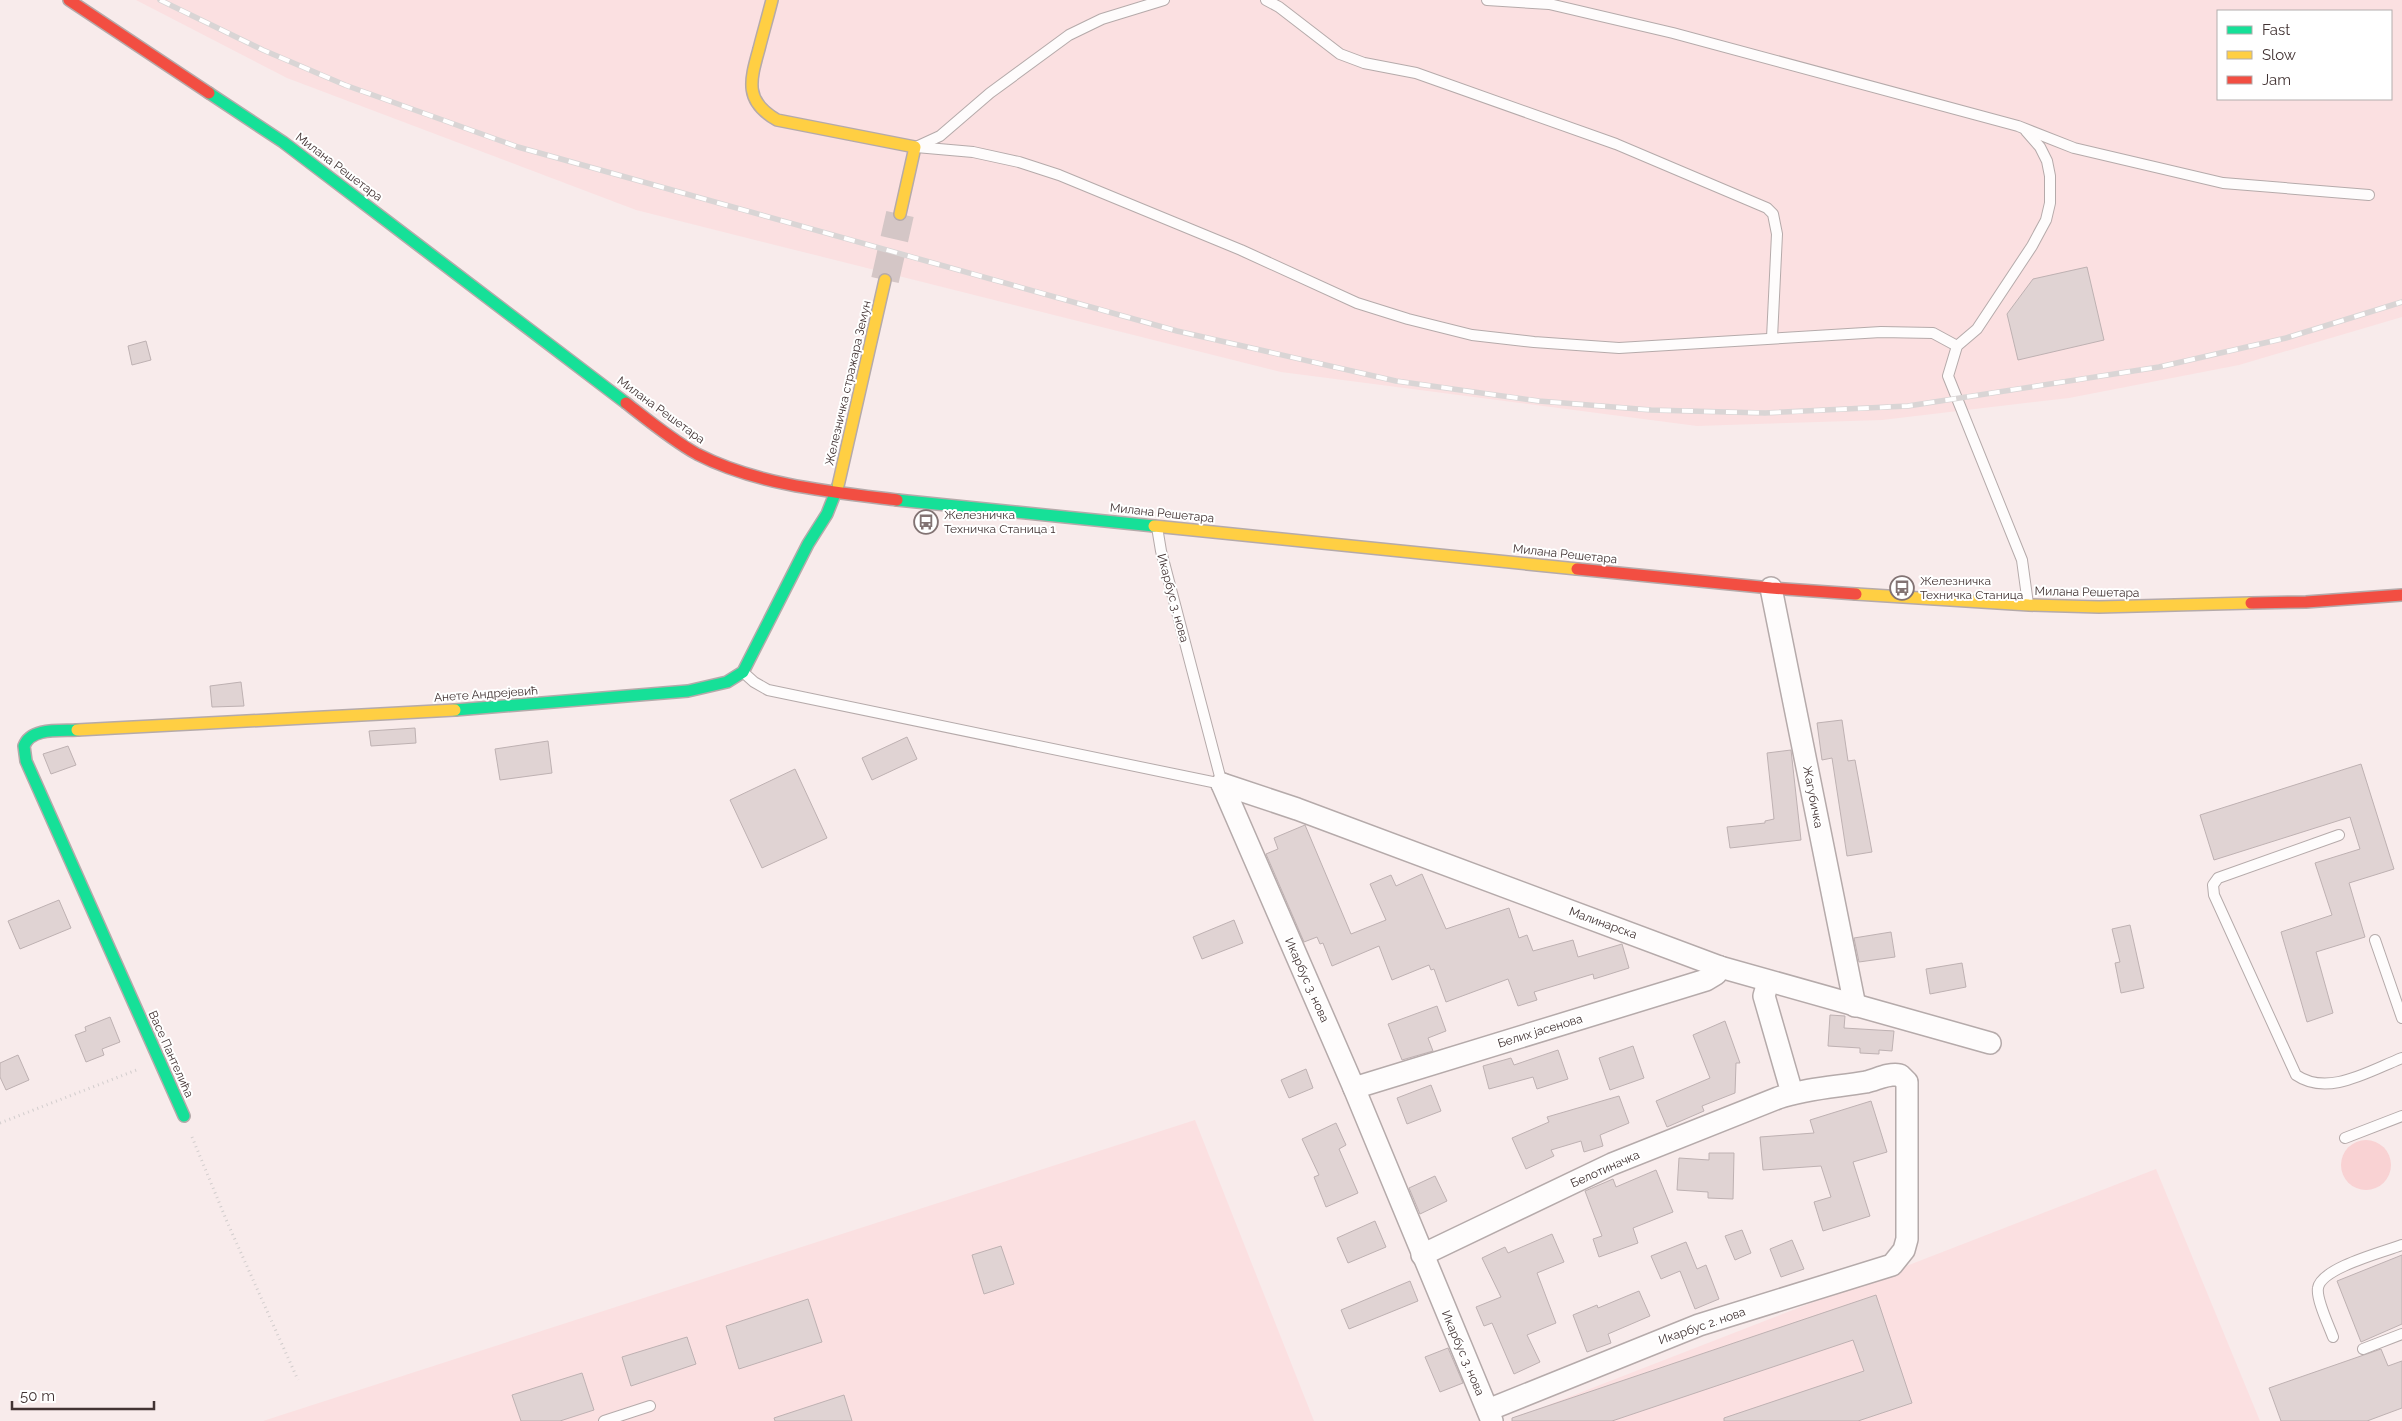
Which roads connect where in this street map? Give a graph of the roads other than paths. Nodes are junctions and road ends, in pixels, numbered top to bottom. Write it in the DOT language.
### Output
graph roads {
  1 [pos="69,0"];
  2 [pos="772,0"];
  3 [pos="1164,0"];
  4 [pos="1266,0"];
  5 [pos="1487,0"];
  6 [pos="2018,126"];
  7 [pos="915,147"];
  8 [pos="2369,194"];
  9 [pos="900,214"];
  10 [pos="885,280"];
  11 [pos="1772,338"];
  12 [pos="1957,346"];
  13 [pos="837,491"];
  14 [pos="1157,526"];
  15 [pos="1771,588"];
  16 [pos="2402,595"];
  17 [pos="2029,605"];
  18 [pos="743,672"];
  19 [pos="26,740"];
  20 [pos="1222,784"];
  21 [pos="2338,835"];
  22 [pos="2375,940"];
  23 [pos="1720,967"];
  24 [pos="1768,982"];
  25 [pos="1855,1006"];
  26 [pos="2402,1018"];
  27 [pos="1990,1043"];
  28 [pos="2402,1058"];
  29 [pos="1354,1088"];
  30 [pos="1792,1093"];
  31 [pos="184,1116"];
  32 [pos="2402,1116"];
  33 [pos="2345,1138"];
  34 [pos="1907,1239"];
  35 [pos="2402,1245"];
  36 [pos="1422,1256"];
  37 [pos="2402,1334"];
  38 [pos="2333,1337"];
  39 [pos="2363,1349"];
  40 [pos="650,1406"];
  41 [pos="1490,1416"];
  42 [pos="604,1421"];
  1 -- 13 [label="street, Милана Решетара"];
  2 -- 7 [label="street"];
  3 -- 7 [label="lane"];
  4 -- 11 [label="lane"];
  5 -- 6 [label="lane"];
  6 -- 8 [label="lane"];
  6 -- 12 [label="lane"];
  7 -- 9 [label="street"];
  7 -- 11 [label="lane"];
  10 -- 13 [label="street, Железничка стражара Земун"];
  11 -- 12 [label="lane"];
  12 -- 17 [label="lane"];
  13 -- 14 [label="street, Милана Решетара"];
  13 -- 18 [label="street"];
  14 -- 15 [label="street, Милана Решетара"];
  14 -- 20 [label="lane, Икарбус 3. нова"];
  15 -- 17 [label="street, Милана Решетара"];
  15 -- 25 [label="street, Жагубичка"];
  16 -- 17 [label="street, Милана Решетара"];
  18 -- 19 [label="street, Анете Андрејевић"];
  18 -- 20 [label="lane"];
  19 -- 31 [label="street, Васе Пантелића"];
  20 -- 23 [label="street, Малинарска"];
  20 -- 29 [label="street, Икарбус 3. нова"];
  21 -- 28 [label="lane"];
  22 -- 26 [label="lane"];
  23 -- 24 [label="street, Малинарска"];
  23 -- 29 [label="street, Белих јасенова"];
  24 -- 25 [label="street, Малинарска"];
  24 -- 30 [label="street"];
  25 -- 27 [label="street, Малинарска"];
  29 -- 36 [label="street, Икарбус 3. нова"];
  30 -- 34 [label="street, Белотиначка"];
  30 -- 36 [label="street, Белотиначка"];
  32 -- 33 [label="lane"];
  34 -- 41 [label="street, Икарбус 2. нова"];
  35 -- 38 [label="lane"];
  36 -- 41 [label="street, Икарбус 3. нова"];
  37 -- 39 [label="lane"];
  40 -- 42 [label="lane"];
}
